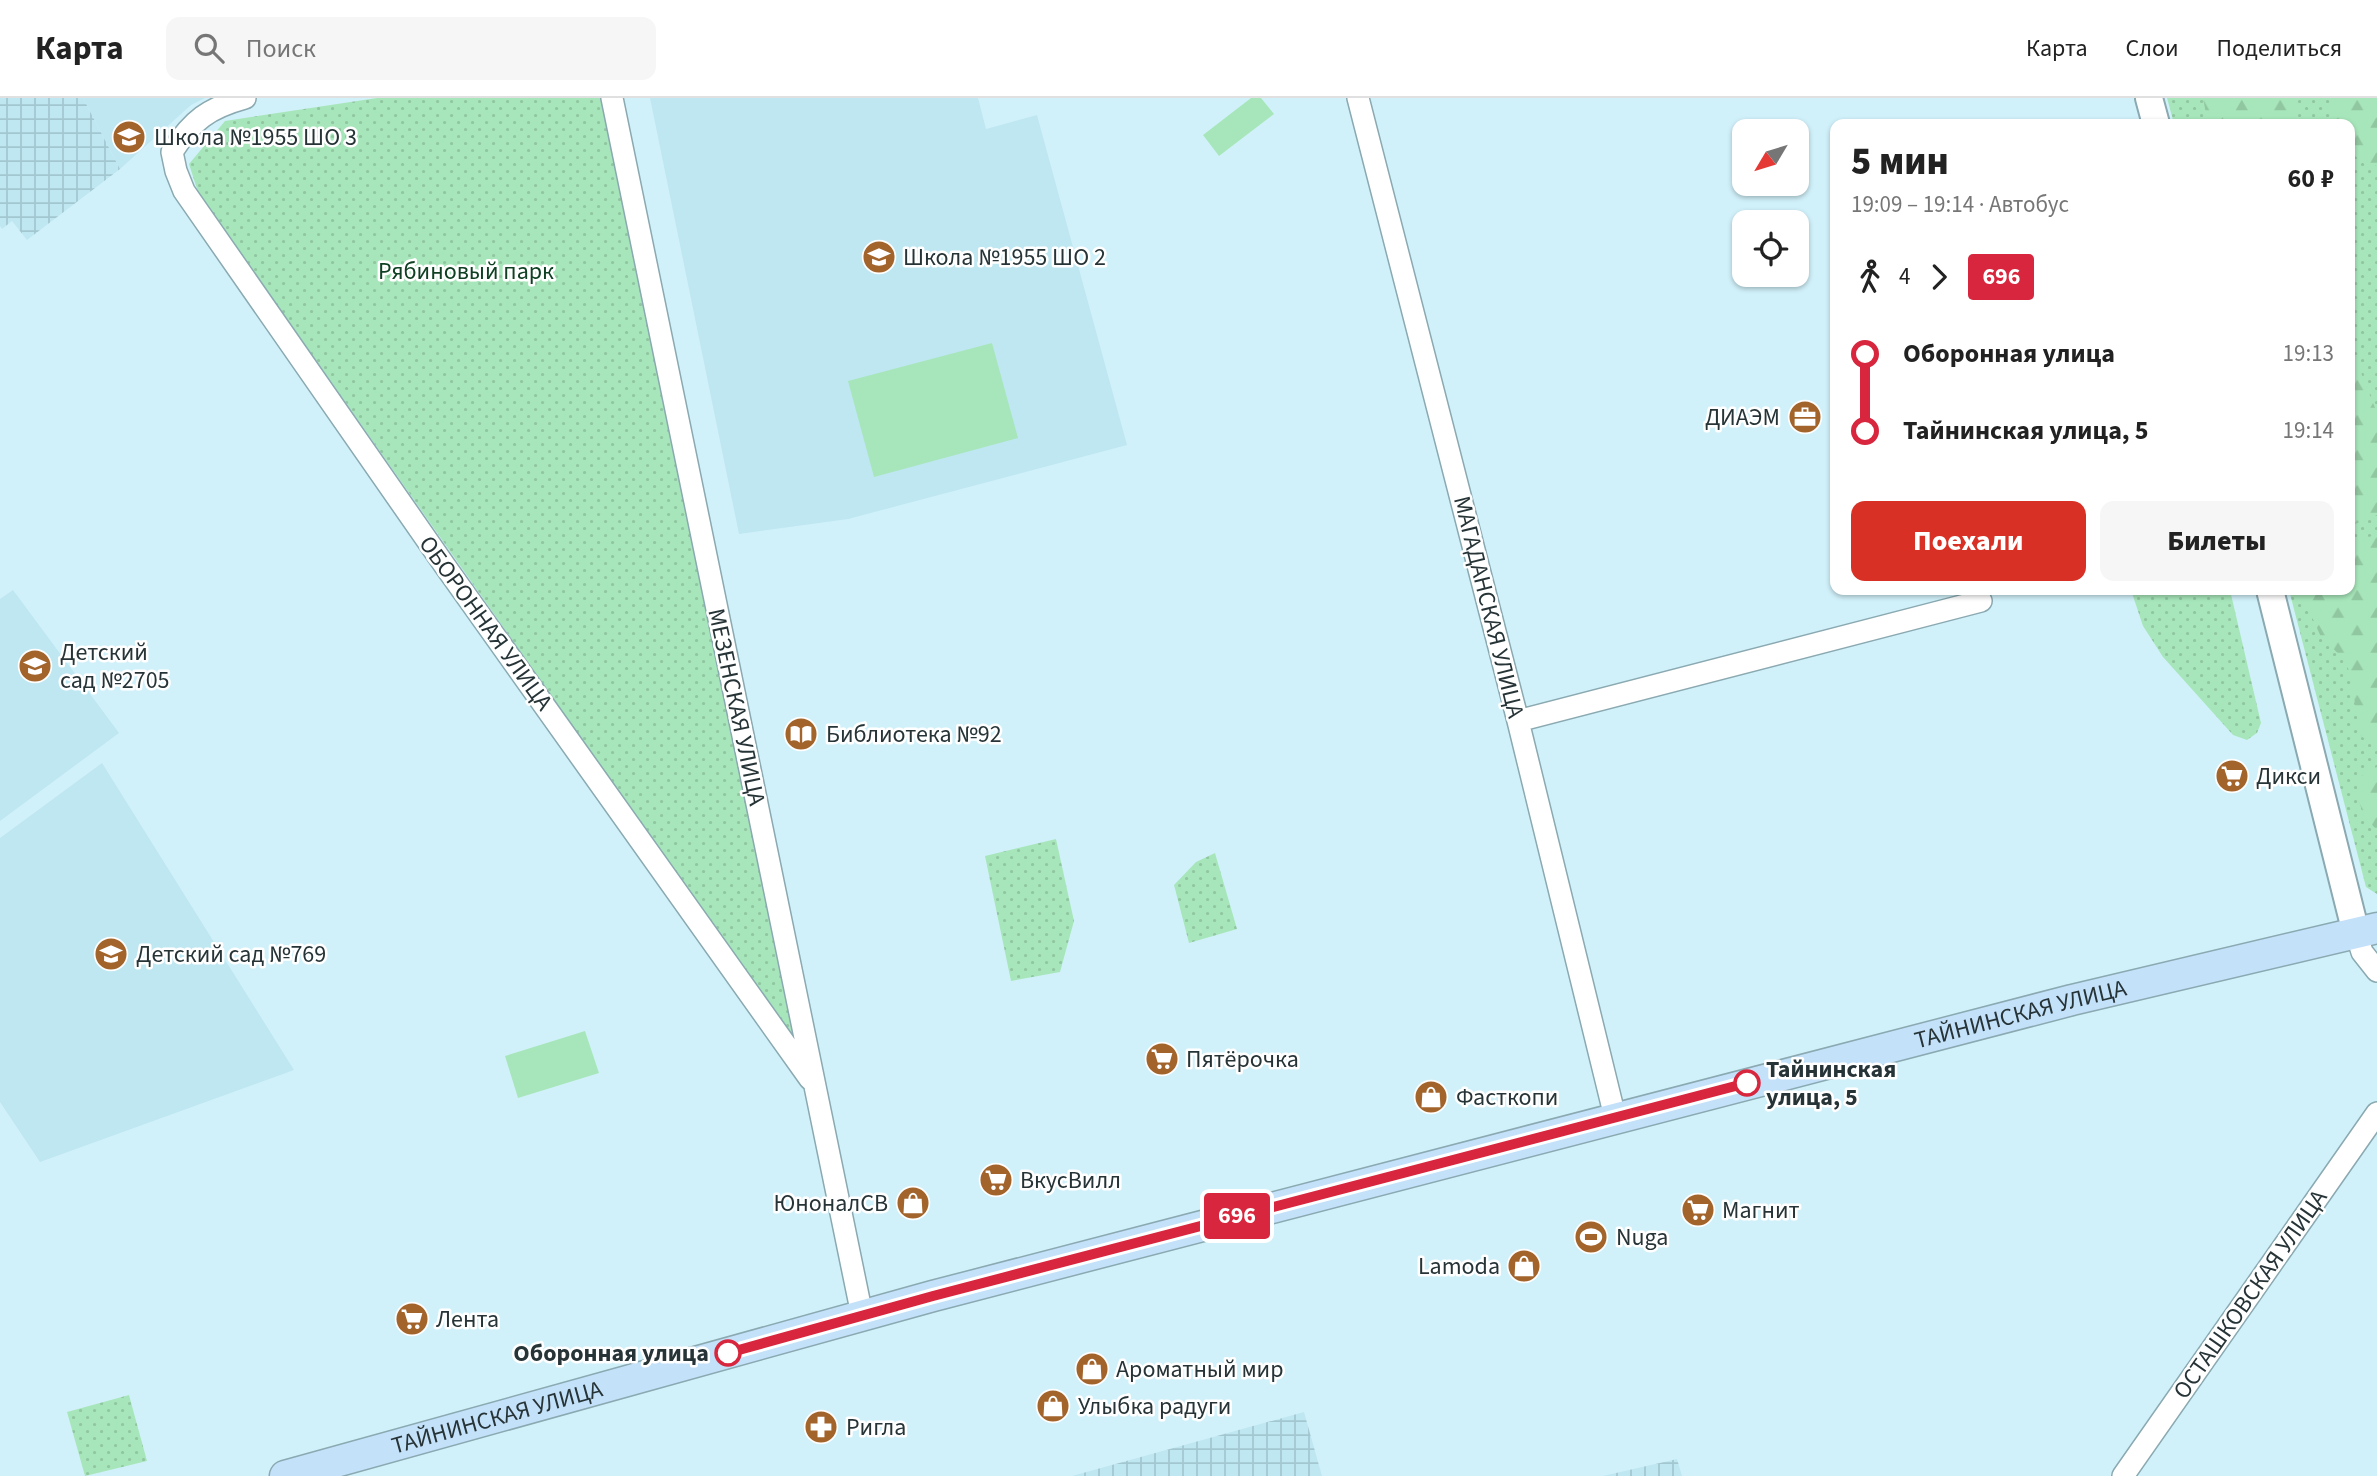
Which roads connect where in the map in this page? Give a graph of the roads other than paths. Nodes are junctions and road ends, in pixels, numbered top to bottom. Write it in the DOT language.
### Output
graph roads {
  1 [pos="245,98"];
  2 [pos="612,98"];
  3 [pos="1358,98"];
  4 [pos="2149,98"];
  5 [pos="2155,119"];
  6 [pos="2271,595"];
  7 [pos="1981,601"];
  8 [pos="1518,721"];
  9 [pos="2366,930"];
  10 [pos="2377,971"];
  11 [pos="815,1087"];
  12 [pos="2377,1113"];
  13 [pos="1615,1117"];
  14 [pos="862,1315"];
  15 [pos="285,1476"];
  16 [pos="2123,1476"];
  1 -- 11 [label="street, ОБОРОННАЯ УЛИЦА"];
  2 -- 11 [label="street, МЕЗЕНСКАЯ УЛИЦА"];
  3 -- 8 [label="street, МАГАДАНСКАЯ УЛИЦА"];
  4 -- 5 [label="street"];
  6 -- 9 [label="street"];
  7 -- 8 [label="street"];
  8 -- 13 [label="street, МАГАДАНСКАЯ УЛИЦА"];
  9 -- 10 [label="street"];
  9 -- 13 [label="main road, ТАЙНИНСКАЯ УЛИЦА"];
  11 -- 14 [label="street, МЕЗЕНСКАЯ УЛИЦА"];
  12 -- 16 [label="street, ОСТАШКОВСКАЯ УЛИЦА"];
  13 -- 14 [label="main road, ТАЙНИНСКАЯ УЛИЦА"];
  14 -- 15 [label="main road, ТАЙНИНСКАЯ УЛИЦА"];
}
